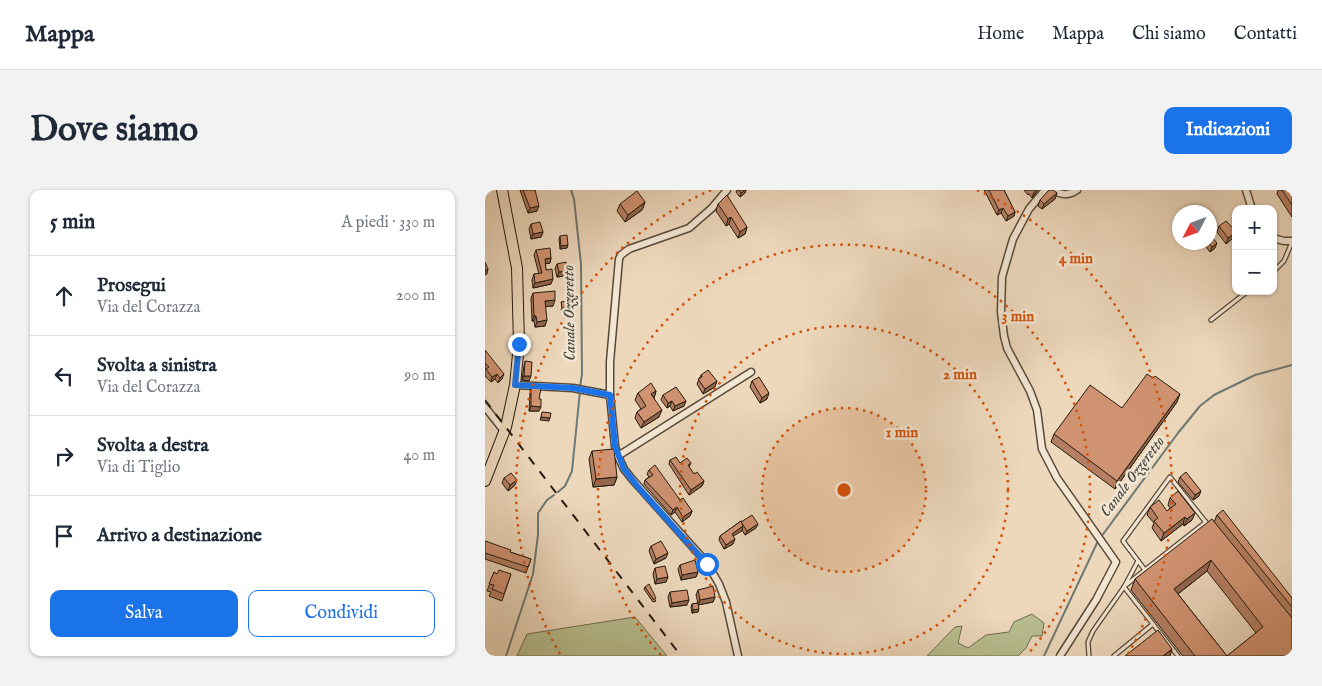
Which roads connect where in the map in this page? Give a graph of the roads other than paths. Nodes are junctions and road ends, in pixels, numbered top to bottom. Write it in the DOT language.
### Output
graph roads {
  1 [pos="502,190"];
  2 [pos="727,190"];
  3 [pos="1045,190"];
  4 [pos="1052,190"];
  5 [pos="1077,190"];
  6 [pos="1246,190"];
  7 [pos="1251,205"];
  8 [pos="1277,239"];
  9 [pos="1292,242"];
  10 [pos="1277,268"];
  11 [pos="1244,295"];
  12 [pos="1211,320"];
  13 [pos="751,372"];
  14 [pos="515,385"];
  15 [pos="610,395"];
  16 [pos="485,407"];
  17 [pos="504,431"];
  18 [pos="618,456"];
  19 [pos="485,481"];
  20 [pos="1206,522"];
  21 [pos="1210,528"];
  22 [pos="1138,561"];
  23 [pos="1145,570"];
  24 [pos="1123,586"];
  25 [pos="1153,624"];
  26 [pos="738,656"];
  27 [pos="1061,656"];
  28 [pos="1089,656"];
  29 [pos="1114,656"];
  30 [pos="1178,656"];
  1 -- 14 [label="main road"];
  2 -- 15 [label="street"];
  3 -- 27 [label="street"];
  4 -- 5 [label="street"];
  6 -- 7 [label="street"];
  8 -- 9 [label="street"];
  9 -- 10 [label="lane"];
  11 -- 12 [label="lane"];
  13 -- 18 [label="street"];
  14 -- 15 [label="street"];
  14 -- 17 [label="main road"];
  15 -- 18 [label="street"];
  16 -- 17 [label="street"];
  17 -- 19 [label="main road"];
  18 -- 26 [label="street"];
  20 -- 21 [label="lane"];
  20 -- 22 [label="lane"];
  20 -- 23 [label="lane"];
  22 -- 23 [label="lane"];
  22 -- 24 [label="lane"];
  23 -- 24 [label="lane"];
  24 -- 25 [label="lane"];
  24 -- 28 [label="lane"];
  25 -- 29 [label="lane"];
  25 -- 30 [label="lane"];
}
